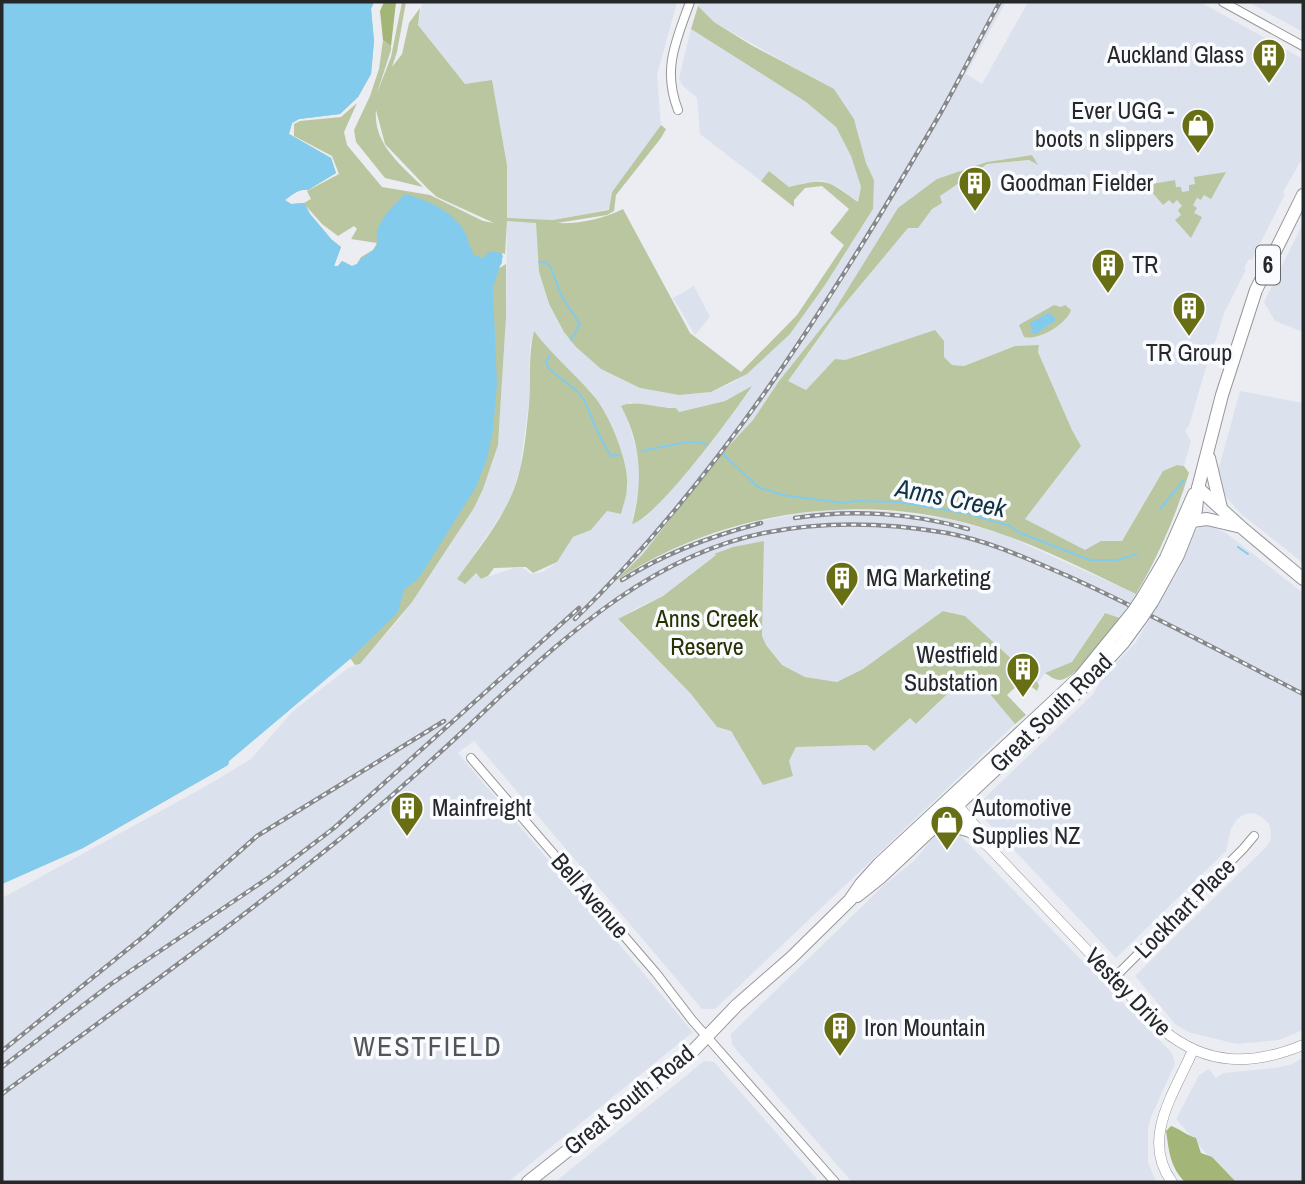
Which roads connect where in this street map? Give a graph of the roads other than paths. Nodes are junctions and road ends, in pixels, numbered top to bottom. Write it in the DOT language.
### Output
graph roads {
  1 [pos="690,2"];
  2 [pos="1223,2"];
  3 [pos="1303,46"];
  4 [pos="678,110"];
  5 [pos="1303,195"];
  6 [pos="1208,454"];
  7 [pos="1198,488"];
  8 [pos="1222,511"];
  9 [pos="1192,521"];
  10 [pos="1241,527"];
  11 [pos="1303,579"];
  12 [pos="1148,599"];
  13 [pos="471,758"];
  14 [pos="950,804"];
  15 [pos="939,822"];
  16 [pos="970,831"];
  17 [pos="1254,835"];
  18 [pos="988,846"];
  19 [pos="850,900"];
  20 [pos="1114,978"];
  21 [pos="707,1035"];
  22 [pos="1303,1045"];
  23 [pos="1193,1050"];
  24 [pos="528,1182"];
  25 [pos="835,1182"];
  26 [pos="1172,1182"];
  1 -- 4 [label="street"];
  2 -- 3 [label="street"];
  5 -- 6 [label="main road, Great South Road / 6"];
  6 -- 7 [label="main road, Great South Road / 6"];
  6 -- 8 [label="main road"];
  7 -- 8 [label="main road"];
  7 -- 9 [label="main road, Great South Road"];
  7 -- 12 [label="main road, Great South Road"];
  8 -- 10 [label="main road"];
  9 -- 10 [label="main road"];
  9 -- 12 [label="main road, Great South Road"];
  10 -- 11 [label="main road"];
  12 -- 14 [label="main road, Great South Road, bridge"];
  13 -- 21 [label="street, Bell Avenue"];
  14 -- 15 [label="main road, Great South Road"];
  14 -- 16 [label="street, Vestey Drive"];
  14 -- 18 [label="street, Vestey Drive"];
  14 -- 19 [label="main road, Great South Road"];
  15 -- 16 [label="main road"];
  15 -- 19 [label="main road, Great South Road"];
  16 -- 18 [label="street, Vestey Drive"];
  17 -- 20 [label="street, Lockhart Place"];
  18 -- 20 [label="street, Vestey Drive"];
  19 -- 21 [label="main road, Great South Road"];
  20 -- 23 [label="street, Vestey Drive"];
  21 -- 24 [label="main road, Great South Road"];
  21 -- 25 [label="street, Bell Avenue"];
  22 -- 23 [label="street, Vestey Drive"];
  23 -- 26 [label="street"];
}
